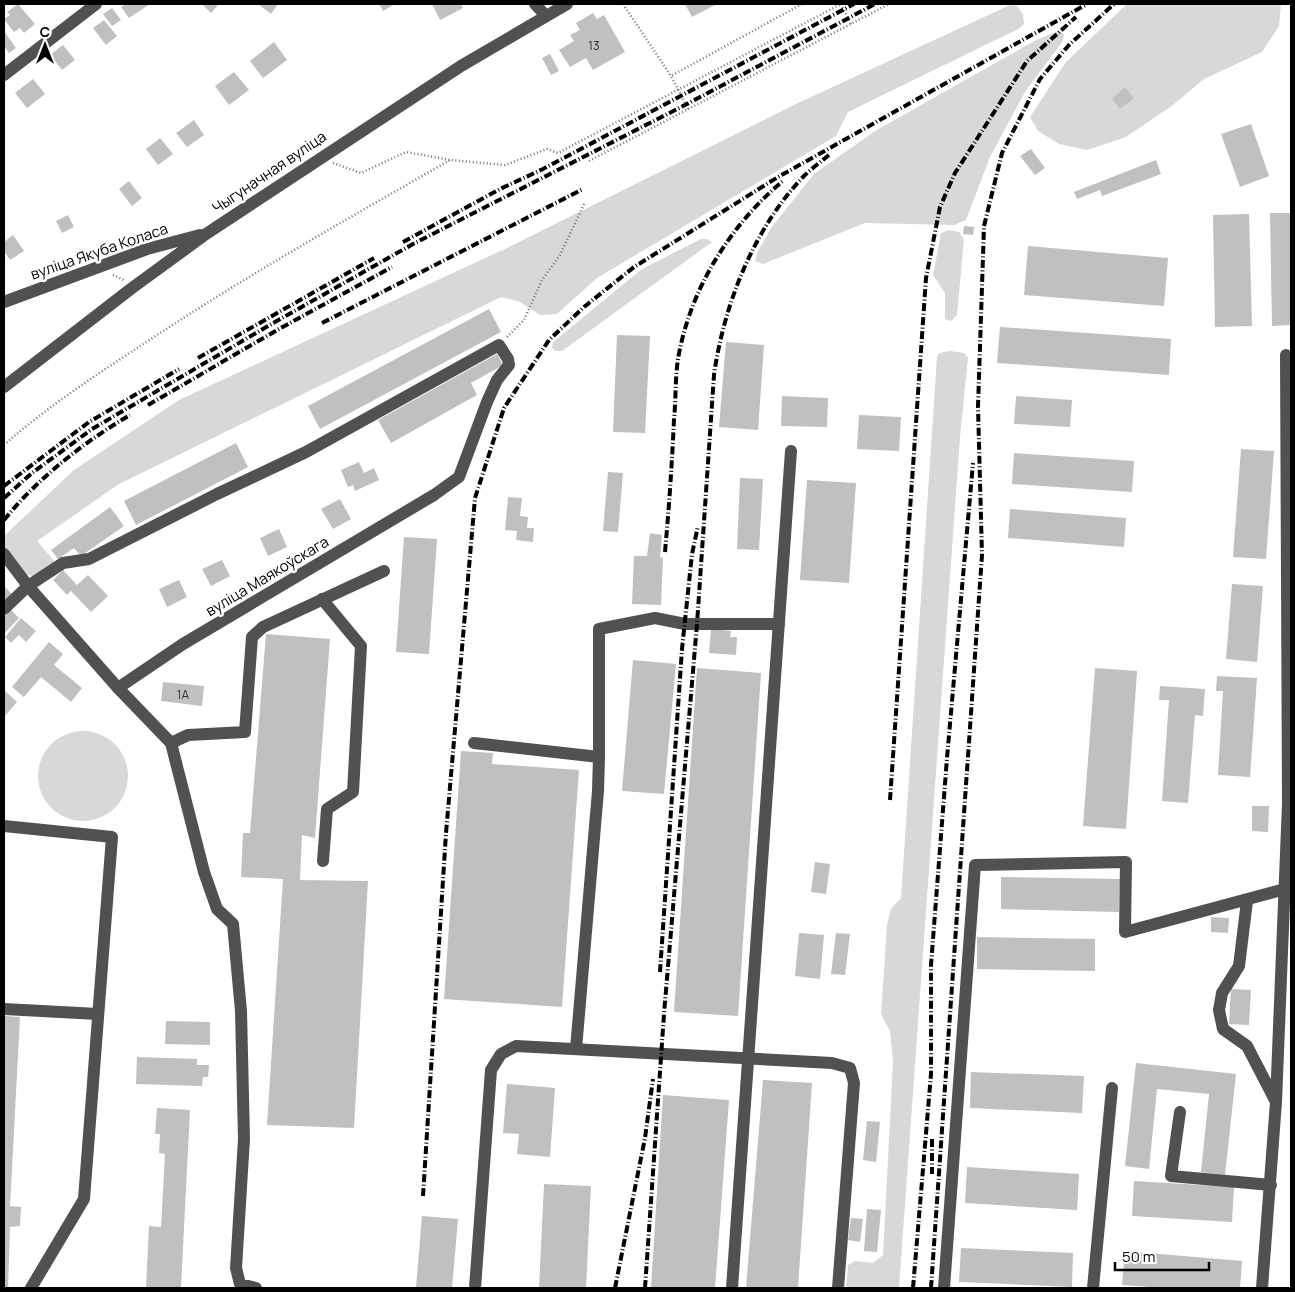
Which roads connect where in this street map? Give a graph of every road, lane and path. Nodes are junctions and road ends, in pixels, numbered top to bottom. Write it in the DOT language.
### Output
graph roads {
  1 [pos="96,4"];
  2 [pos="535,4"];
  3 [pos="567,4"];
  4 [pos="622,4"];
  5 [pos="802,4"];
  6 [pos="841,4"];
  7 [pos="889,4"];
  8 [pos="546,16"];
  9 [pos="851,24"];
  10 [pos="4,75"];
  11 [pos="671,76"];
  12 [pos="679,90"];
  13 [pos="689,109"];
  14 [pos="450,160"];
  15 [pos="327,161"];
  16 [pos="589,161"];
  17 [pos="585,202"];
  18 [pos="206,234"];
  19 [pos="147,249"];
  20 [pos="159,268"];
  21 [pos="4,302"];
  22 [pos="499,345"];
  23 [pos="1286,354"];
  24 [pos="4,387"];
  25 [pos="4,445"];
  26 [pos="791,450"];
  27 [pos="4,554"];
  28 [pos="384,571"];
  29 [pos="28,586"];
  30 [pos="322,600"];
  31 [pos="4,609"];
  32 [pos="778,624"];
  33 [pos="118,688"];
  34 [pos="171,743"];
  35 [pos="474,743"];
  36 [pos="599,757"];
  37 [pos="4,826"];
  38 [pos="323,861"];
  39 [pos="1285,889"];
  40 [pos="1247,900"];
  41 [pos="4,1010"];
  42 [pos="98,1014"];
  43 [pos="576,1049"];
  44 [pos="748,1058"];
  45 [pos="1112,1088"];
  46 [pos="1276,1102"];
  47 [pos="1180,1112"];
  48 [pos="1270,1185"];
  49 [pos="32,1288"];
  50 [pos="256,1288"];
  51 [pos="475,1288"];
  52 [pos="732,1288"];
  53 [pos="838,1288"];
  54 [pos="944,1288"];
  55 [pos="1093,1288"];
  56 [pos="1262,1288"];
  1 -- 10 [label="street"];
  2 -- 8 [label="street"];
  3 -- 8 [label="street, Чыгуначная вуліца"];
  4 -- 11 [label="path"];
  5 -- 11 [label="path"];
  6 -- 9 [label="path"];
  6 -- 12 [label="path"];
  7 -- 9 [label="path"];
  8 -- 18 [label="street, Чыгуначная вуліца"];
  9 -- 13 [label="path"];
  11 -- 12 [label="path"];
  12 -- 13 [label="path"];
  12 -- 14 [label="path"];
  13 -- 16 [label="path"];
  14 -- 15 [label="path"];
  14 -- 25 [label="path"];
  17 -- 22 [label="path"];
  18 -- 19 [label="street, вуліца Якуба Коласа"];
  18 -- 20 [label="street, Чыгуначная вуліца"];
  19 -- 20 [label="street"];
  19 -- 21 [label="street, вуліца Якуба Коласа"];
  20 -- 24 [label="street, Чыгуначная вуліца"];
  22 -- 29 [label="street"];
  22 -- 33 [label="street, вуліца Маякоўскага"];
  23 -- 39 [label="street"];
  26 -- 32 [label="street"];
  27 -- 29 [label="street"];
  28 -- 30 [label="street"];
  29 -- 31 [label="street"];
  29 -- 33 [label="street"];
  30 -- 34 [label="street"];
  30 -- 38 [label="street"];
  32 -- 36 [label="street"];
  32 -- 44 [label="street"];
  33 -- 34 [label="street"];
  34 -- 50 [label="street"];
  35 -- 36 [label="street"];
  36 -- 43 [label="street"];
  37 -- 42 [label="street"];
  39 -- 40 [label="street"];
  39 -- 46 [label="street"];
  40 -- 46 [label="street"];
  40 -- 54 [label="street"];
  41 -- 42 [label="street"];
  42 -- 49 [label="street"];
  43 -- 44 [label="street"];
  43 -- 51 [label="street"];
  44 -- 52 [label="street"];
  44 -- 53 [label="street"];
  45 -- 55 [label="street"];
  46 -- 48 [label="street"];
  47 -- 48 [label="street"];
  48 -- 56 [label="street"];
}
